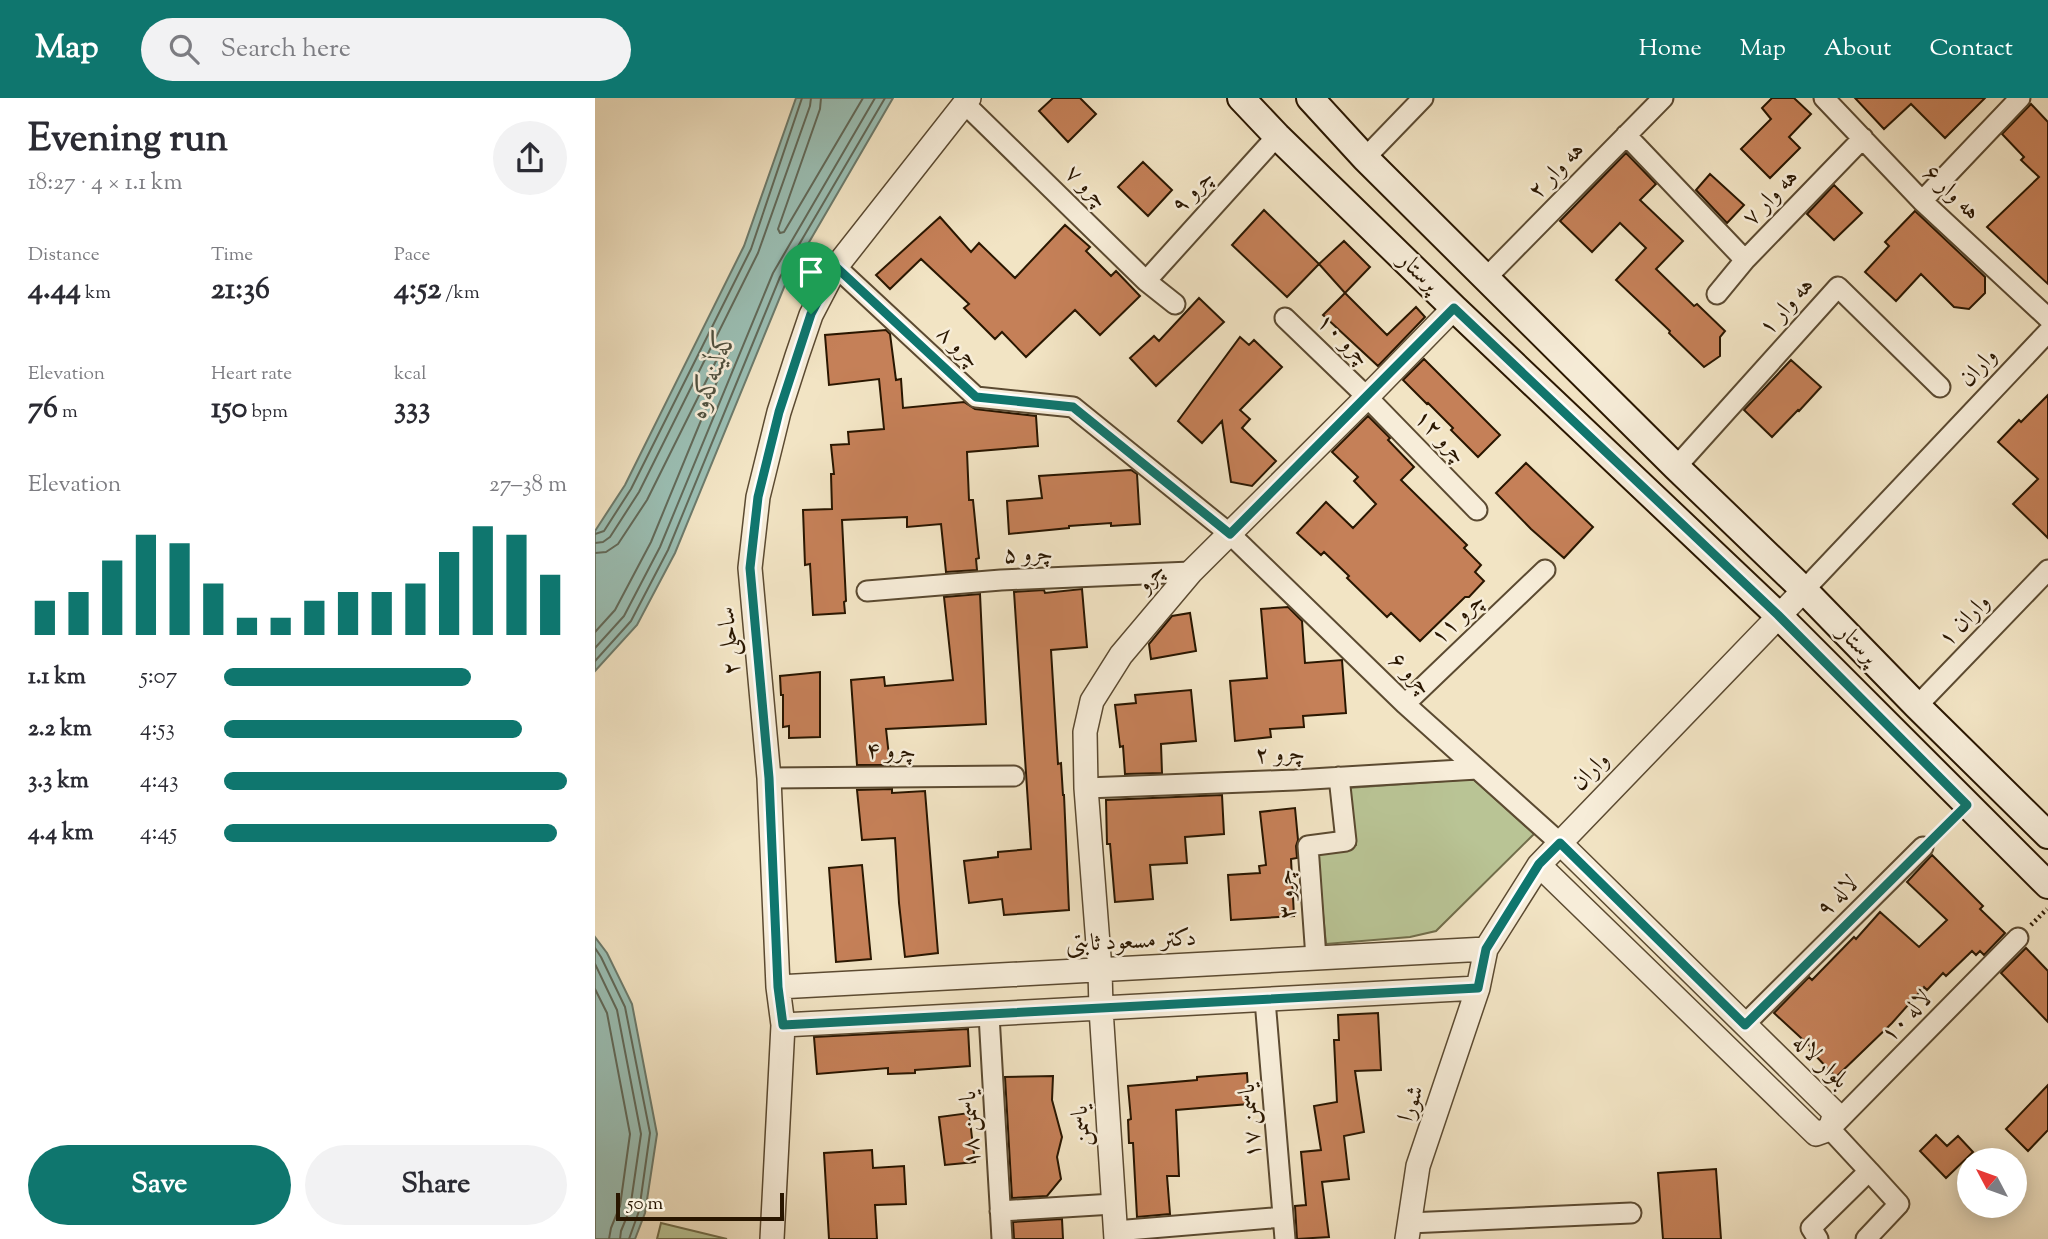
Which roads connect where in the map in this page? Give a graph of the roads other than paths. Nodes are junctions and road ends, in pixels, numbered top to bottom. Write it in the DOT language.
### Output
graph roads {
  1 [pos="1241,98"];
  2 [pos="1310,98"];
  3 [pos="1423,98"];
  4 [pos="1663,98"];
  5 [pos="2019,98"];
  6 [pos="966,101"];
  7 [pos="1834,101"];
  8 [pos="1626,135"];
  9 [pos="1277,136"];
  10 [pos="1863,138"];
  11 [pos="1365,158"];
  12 [pos="1922,201"];
  13 [pos="1745,260"];
  14 [pos="836,267"];
  15 [pos="1486,278"];
  16 [pos="1146,281"];
  17 [pos="1717,294"];
  18 [pos="1175,304"];
  19 [pos="1454,308"];
  20 [pos="1285,318"];
  21 [pos="2048,318"];
  22 [pos="2048,332"];
  23 [pos="1940,387"];
  24 [pos="1367,397"];
  25 [pos="1073,407"];
  26 [pos="1676,467"];
  27 [pos="1477,510"];
  28 [pos="1230,534"];
  29 [pos="1545,570"];
  30 [pos="2048,570"];
  31 [pos="1191,572"];
  32 [pos="1804,590"];
  33 [pos="867,591"];
  34 [pos="1778,615"];
  35 [pos="1405,704"];
  36 [pos="1917,706"];
  37 [pos="1477,769"];
  38 [pos="1014,776"];
  39 [pos="1339,777"];
  40 [pos="769,778"];
  41 [pos="1086,788"];
  42 [pos="2048,835"];
  43 [pos="1560,843"];
  44 [pos="1923,847"];
  45 [pos="1539,864"];
  46 [pos="2048,885"];
  47 [pos="2018,938"];
  48 [pos="1486,949"];
  49 [pos="1316,958"];
  50 [pos="1100,970"];
  51 [pos="778,987"];
  52 [pos="1478,988"];
  53 [pos="1265,1000"];
  54 [pos="1101,1009"];
  55 [pos="989,1015"];
  56 [pos="783,1025"];
  57 [pos="1745,1025"];
  58 [pos="1830,1129"];
  59 [pos="1869,1171"];
  60 [pos="1114,1204"];
  61 [pos="1000,1211"];
  62 [pos="1631,1213"];
  63 [pos="1283,1217"];
  64 [pos="1408,1231"];
  65 [pos="1116,1235"];
  66 [pos="772,1239"];
  67 [pos="1002,1239"];
  68 [pos="1285,1239"];
  69 [pos="1818,1239"];
  70 [pos="1866,1239"];
  1 -- 9 [label="main road, پرستار"];
  2 -- 11 [label="main road, پرستار"];
  3 -- 11 [label="street"];
  4 -- 8 [label="street, هه وار ۲"];
  5 -- 12 [label="street"];
  6 -- 14 [label="street, ساحلی ۲"];
  6 -- 16 [label="street, چرو ۷"];
  7 -- 10 [label="street, هه وار ۶"];
  8 -- 13 [label="street"];
  8 -- 15 [label="street, هه وار ۲"];
  9 -- 16 [label="street, چرو ۹"];
  9 -- 19 [label="main road, پرستار"];
  10 -- 12 [label="street, هه وار ۶"];
  10 -- 13 [label="street, هه وار ۷"];
  11 -- 15 [label="main road, پرستار"];
  12 -- 21 [label="street, هه وار ۶"];
  13 -- 17 [label="street, هه وار ۷"];
  14 -- 25 [label="street, چرو ۸"];
  14 -- 40 [label="street, ساحلی ۲"];
  15 -- 26 [label="main road, پرستار"];
  16 -- 18 [label="street, چرو ۷"];
  19 -- 24 [label="street, چرو"];
  19 -- 34 [label="main road, پرستار"];
  20 -- 24 [label="street, چرو ۱۰"];
  22 -- 32 [label="street, واران"];
  23 -- 26 [label="street, هه وار ۱"];
  24 -- 27 [label="street, چرو ۱۲"];
  24 -- 28 [label="street, چرو"];
  25 -- 28 [label="street, چرو ۶"];
  26 -- 32 [label="main road, پرستار"];
  28 -- 31 [label="street, چرو"];
  28 -- 35 [label="street, چرو ۶"];
  29 -- 35 [label="street, چرو ۱۱"];
  30 -- 36 [label="street, واران ۱"];
  31 -- 33 [label="street, چرو ۵"];
  31 -- 41 [label="street, چرو"];
  32 -- 34 [label="street"];
  32 -- 36 [label="main road, پرستار"];
  34 -- 43 [label="street, واران"];
  34 -- 46 [label="main road, پرستار"];
  35 -- 37 [label="street, چرو ۶"];
  36 -- 42 [label="main road, پرستار"];
  37 -- 39 [label="street, چرو ۲"];
  37 -- 43 [label="street, چرو ۶"];
  38 -- 40 [label="street, چرو ۴"];
  39 -- 41 [label="street, چرو ۲"];
  39 -- 49 [label="street, چرو ۳"];
  40 -- 51 [label="street, ساحلی ۲"];
  41 -- 50 [label="street, چرو"];
  43 -- 45 [label="street, واران"];
  43 -- 57 [label="street, بلوار لاله"];
  44 -- 57 [label="street, لاله ۹"];
  45 -- 48 [label="street, واران"];
  45 -- 58 [label="street, بلوار لاله"];
  47 -- 58 [label="street, لاله ۱۰"];
  48 -- 49 [label="street, دکتر مسعود ثابتی"];
  48 -- 52 [label="street, واران"];
  49 -- 50 [label="street, دکتر مسعود ثابتی"];
  50 -- 51 [label="street, دکتر مسعود ثابتی"];
  50 -- 54 [label="street, یاسمن"];
  51 -- 56 [label="street, ساحلی ۲"];
  52 -- 53 [label="street"];
  52 -- 64 [label="street, شورا"];
  53 -- 54 [label="street"];
  53 -- 63 [label="street, یاسمن ۱۷"];
  54 -- 55 [label="street"];
  54 -- 60 [label="street, یاسمن"];
  55 -- 56 [label="street"];
  55 -- 61 [label="street, یاسمن ۱۸"];
  56 -- 66 [label="street, ساحلی ۲"];
  57 -- 58 [label="street, بلوار لاله"];
  58 -- 59 [label="street"];
  59 -- 69 [label="street"];
  59 -- 70 [label="street"];
  60 -- 61 [label="street"];
  60 -- 65 [label="street, یاسمن"];
  61 -- 67 [label="street, یاسمن ۱۸"];
  62 -- 64 [label="street"];
  63 -- 65 [label="street"];
  63 -- 68 [label="street, یاسمن ۱۷"];
}
